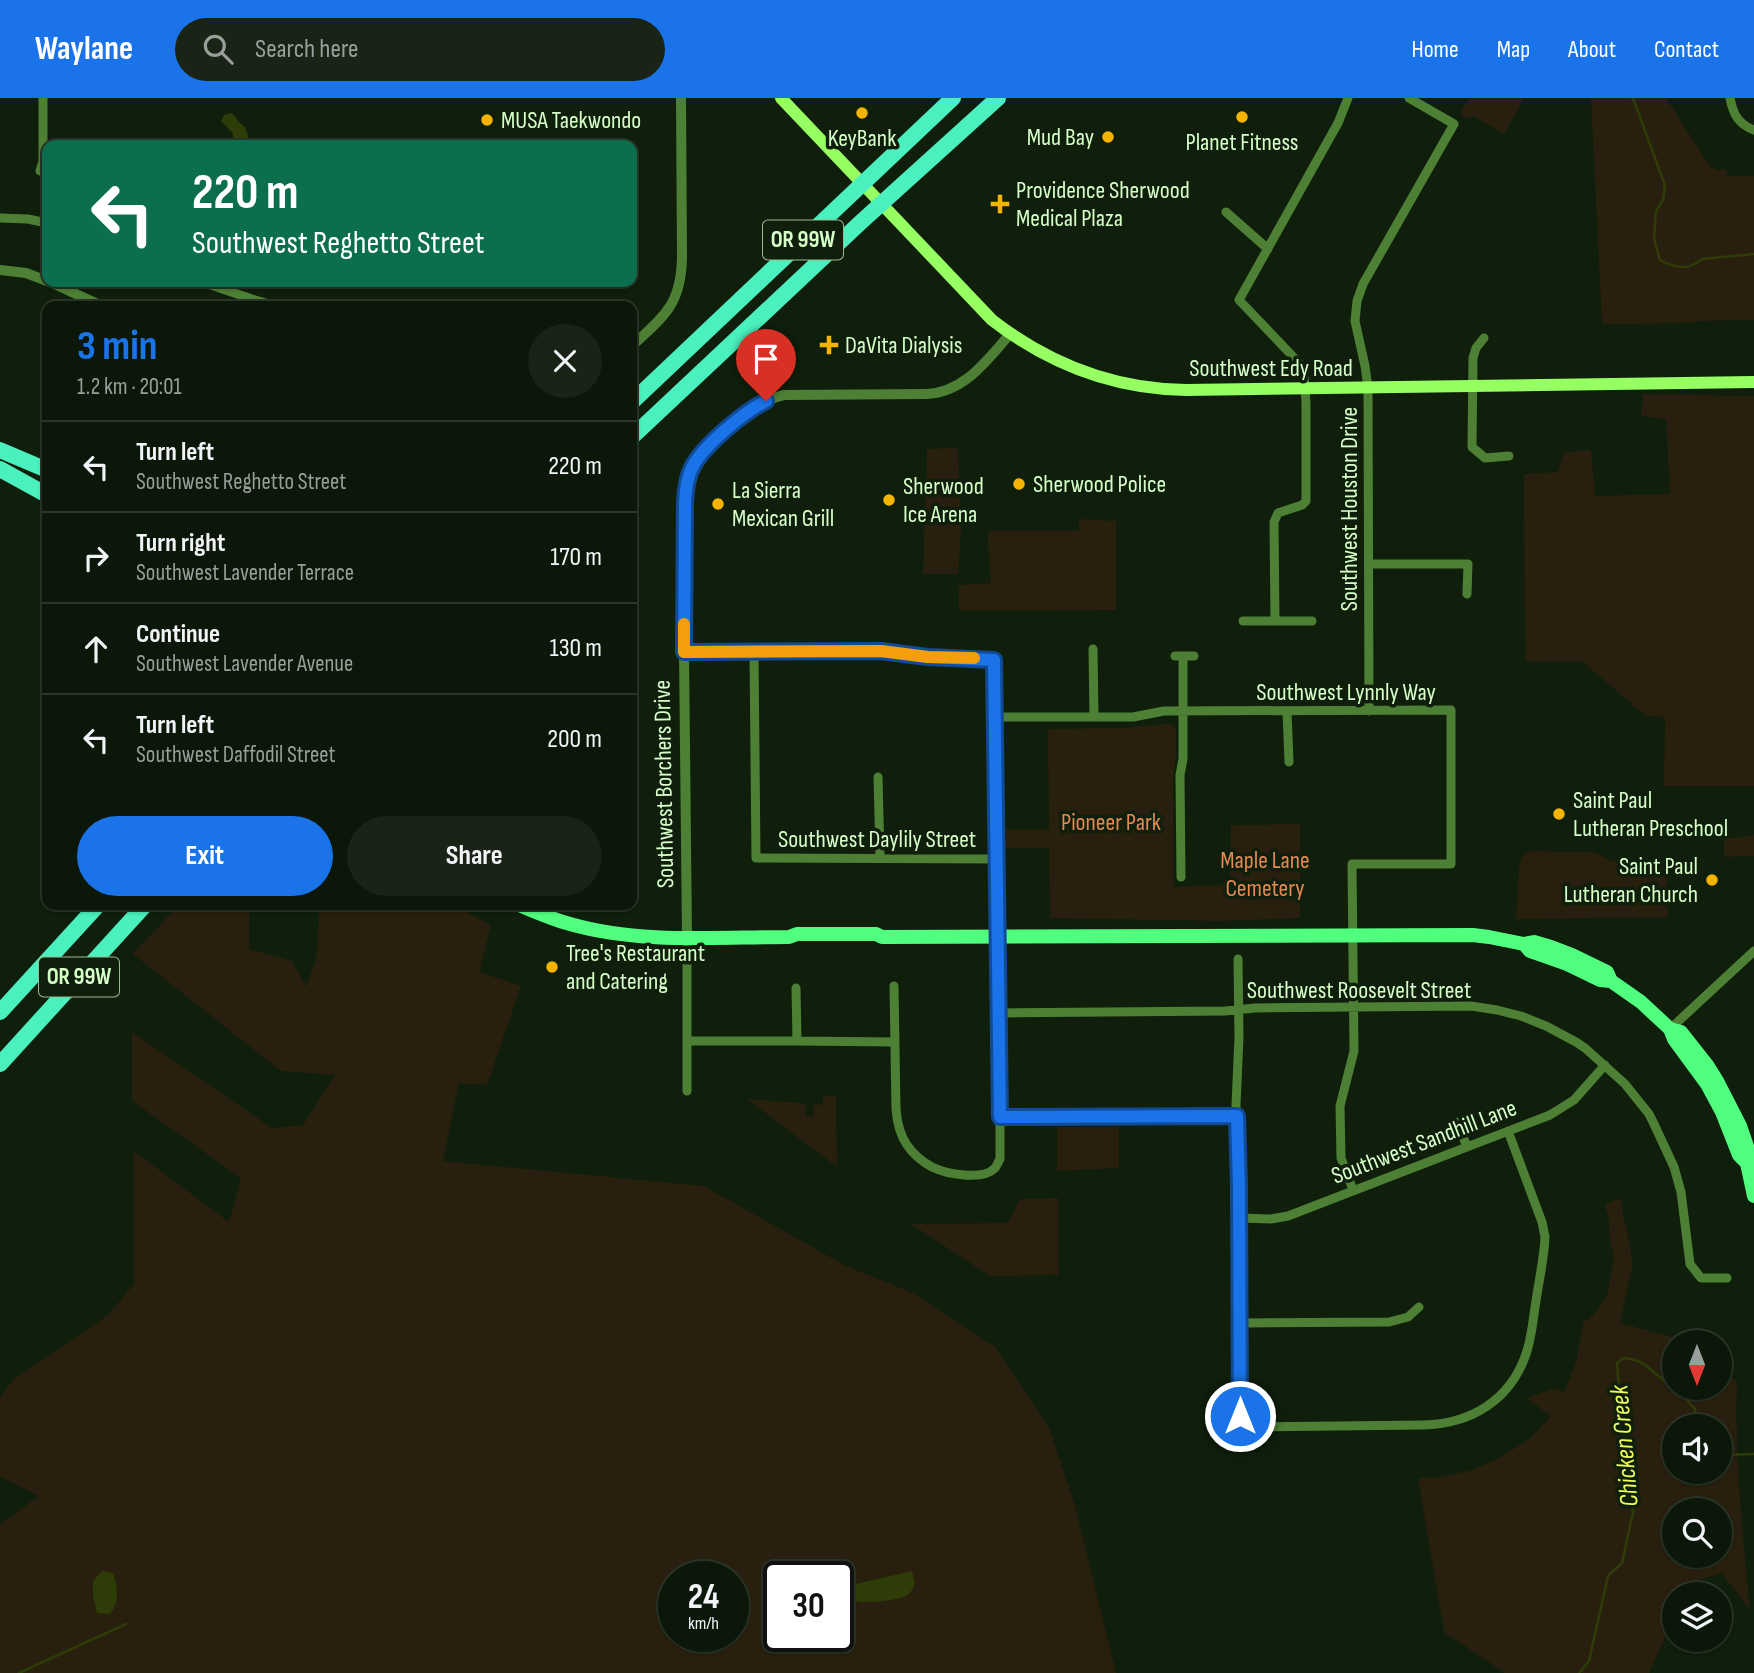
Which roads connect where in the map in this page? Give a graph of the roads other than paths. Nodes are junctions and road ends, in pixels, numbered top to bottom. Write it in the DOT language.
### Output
graph roads {
  1 [pos="43,98"];
  2 [pos="681,98"];
  3 [pos="781,98"];
  4 [pos="953,98"];
  5 [pos="998,98"];
  6 [pos="1348,98"];
  7 [pos="1409,98"];
  8 [pos="1731,98"];
  9 [pos="1750,128"];
  10 [pos="43,140"];
  11 [pos="42,164"];
  12 [pos="40,171"];
  13 [pos="864,184"];
  14 [pos="882,202"];
  15 [pos="1226,212"];
  16 [pos="0,218"];
  17 [pos="42,222"];
  18 [pos="1268,250"];
  19 [pos="0,270"];
  20 [pos="42,279"];
  21 [pos="74,287"];
  22 [pos="214,287"];
  23 [pos="95,301"];
  24 [pos="249,301"];
  25 [pos="1010,334"];
  26 [pos="1484,338"];
  27 [pos="637,341"];
  28 [pos="1754,382"];
  29 [pos="1472,387"];
  30 [pos="1368,388"];
  31 [pos="1304,389"];
  32 [pos="637,397"];
  33 [pos="637,433"];
  34 [pos="0,450"];
  35 [pos="1508,456"];
  36 [pos="42,468"];
  37 [pos="0,469"];
  38 [pos="28,484"];
  39 [pos="42,485"];
  40 [pos="42,492"];
  41 [pos="1369,564"];
  42 [pos="1467,594"];
  43 [pos="1243,621"];
  44 [pos="1275,621"];
  45 [pos="1312,621"];
  46 [pos="1094,649"];
  47 [pos="684,652"];
  48 [pos="754,653"];
  49 [pos="1184,656"];
  50 [pos="1184,711"];
  51 [pos="1287,711"];
  52 [pos="1369,711"];
  53 [pos="1094,717"];
  54 [pos="996,718"];
  55 [pos="1289,762"];
  56 [pos="878,777"];
  57 [pos="880,857"];
  58 [pos="998,859"];
  59 [pos="1181,877"];
  60 [pos="93,910"];
  61 [pos="140,910"];
  62 [pos="532,910"];
  63 [pos="1353,935"];
  64 [pos="687,937"];
  65 [pos="998,937"];
  66 [pos="1754,951"];
  67 [pos="1238,959"];
  68 [pos="894,986"];
  69 [pos="796,988"];
  70 [pos="1354,1006"];
  71 [pos="1239,1010"];
  72 [pos="0,1012"];
  73 [pos="1000,1013"];
  74 [pos="1670,1029"];
  75 [pos="687,1041"];
  76 [pos="797,1041"];
  77 [pos="895,1042"];
  78 [pos="0,1065"];
  79 [pos="1605,1065"];
  80 [pos="687,1091"];
  81 [pos="1237,1116"];
  82 [pos="1000,1117"];
  83 [pos="1457,1122"];
  84 [pos="1508,1131"];
  85 [pos="1466,1146"];
  86 [pos="1353,1190"];
  87 [pos="1754,1196"];
  88 [pos="1239,1219"];
  89 [pos="1727,1278"];
  90 [pos="1419,1307"];
  91 [pos="1240,1322"];
  92 [pos="1240,1427"];
  93 [pos="1239,1444"];
  1 -- 10 [label="street"];
  2 -- 27 [label="street"];
  3 -- 13 [label="main road, Southwest Edy Road"];
  4 -- 13 [label="highway, OR 99W"];
  5 -- 14 [label="highway, OR 99W"];
  6 -- 18 [label="street"];
  7 -- 30 [label="street, Southwest Houston Drive"];
  8 -- 9 [label="street"];
  11 -- 12 [label="street"];
  13 -- 14 [label="main road, Southwest Edy Road"];
  13 -- 32 [label="highway, OR 99W"];
  14 -- 25 [label="main road, Southwest Edy Road"];
  14 -- 33 [label="highway, OR 99W"];
  15 -- 18 [label="street"];
  16 -- 17 [label="street"];
  18 -- 31 [label="street"];
  19 -- 20 [label="street"];
  21 -- 23 [label="street"];
  22 -- 24 [label="street"];
  25 -- 31 [label="main road, Southwest Edy Road"];
  25 -- 47 [label="street, Southwest Borchers Drive"];
  26 -- 29 [label="street"];
  28 -- 29 [label="main road, Southwest Edy Road"];
  29 -- 30 [label="main road, Southwest Edy Road"];
  29 -- 35 [label="street"];
  30 -- 31 [label="main road, Southwest Edy Road"];
  30 -- 41 [label="street, Southwest Houston Drive"];
  31 -- 44 [label="street"];
  34 -- 36 [label="highway"];
  37 -- 38 [label="highway"];
  38 -- 39 [label="highway"];
  38 -- 40 [label="highway"];
  41 -- 42 [label="street"];
  41 -- 52 [label="street, Southwest Houston Drive"];
  43 -- 44 [label="street"];
  44 -- 45 [label="street"];
  46 -- 53 [label="street"];
  47 -- 48 [label="street"];
  47 -- 64 [label="street, Southwest Borchers Drive"];
  48 -- 54 [label="street"];
  48 -- 57 [label="street, Southwest Daylily Street"];
  49 -- 50 [label="street"];
  50 -- 51 [label="street, Southwest Lynnly Way"];
  50 -- 53 [label="street, Southwest Lynnly Way"];
  50 -- 59 [label="street"];
  51 -- 52 [label="street, Southwest Lynnly Way"];
  51 -- 55 [label="street"];
  52 -- 63 [label="street, Southwest Lynnly Way"];
  53 -- 54 [label="street, Southwest Lynnly Way"];
  54 -- 58 [label="street"];
  56 -- 57 [label="street"];
  57 -- 58 [label="street, Southwest Daylily Street"];
  58 -- 65 [label="street"];
  60 -- 72 [label="highway, OR 99W"];
  61 -- 78 [label="highway, OR 99W"];
  62 -- 64 [label="main road"];
  63 -- 65 [label="main road"];
  63 -- 70 [label="street, Southwest Lynnly Way"];
  63 -- 74 [label="main road"];
  64 -- 65 [label="main road"];
  64 -- 75 [label="street, Southwest Borchers Drive"];
  65 -- 73 [label="street"];
  66 -- 74 [label="street"];
  67 -- 71 [label="street"];
  68 -- 77 [label="street"];
  69 -- 76 [label="street"];
  70 -- 71 [label="street, Southwest Roosevelt Street"];
  70 -- 79 [label="street, Southwest Roosevelt Street"];
  70 -- 86 [label="street, Southwest Lynnly Way"];
  71 -- 73 [label="street, Southwest Roosevelt Street"];
  71 -- 81 [label="street"];
  73 -- 82 [label="street"];
  74 -- 87 [label="main road"];
  75 -- 76 [label="street"];
  75 -- 80 [label="street, Southwest Borchers Drive"];
  76 -- 77 [label="street"];
  77 -- 82 [label="street"];
  79 -- 84 [label="street, Southwest Sandhill Lane"];
  79 -- 89 [label="street, Southwest Roosevelt Street"];
  81 -- 82 [label="street"];
  81 -- 88 [label="street"];
  83 -- 85 [label="street"];
  84 -- 85 [label="street, Southwest Sandhill Lane"];
  84 -- 92 [label="street"];
  85 -- 86 [label="street, Southwest Sandhill Lane"];
  86 -- 88 [label="street, Southwest Sandhill Lane"];
  88 -- 91 [label="street"];
  90 -- 91 [label="street"];
  91 -- 92 [label="street"];
  92 -- 93 [label="street"];
}
